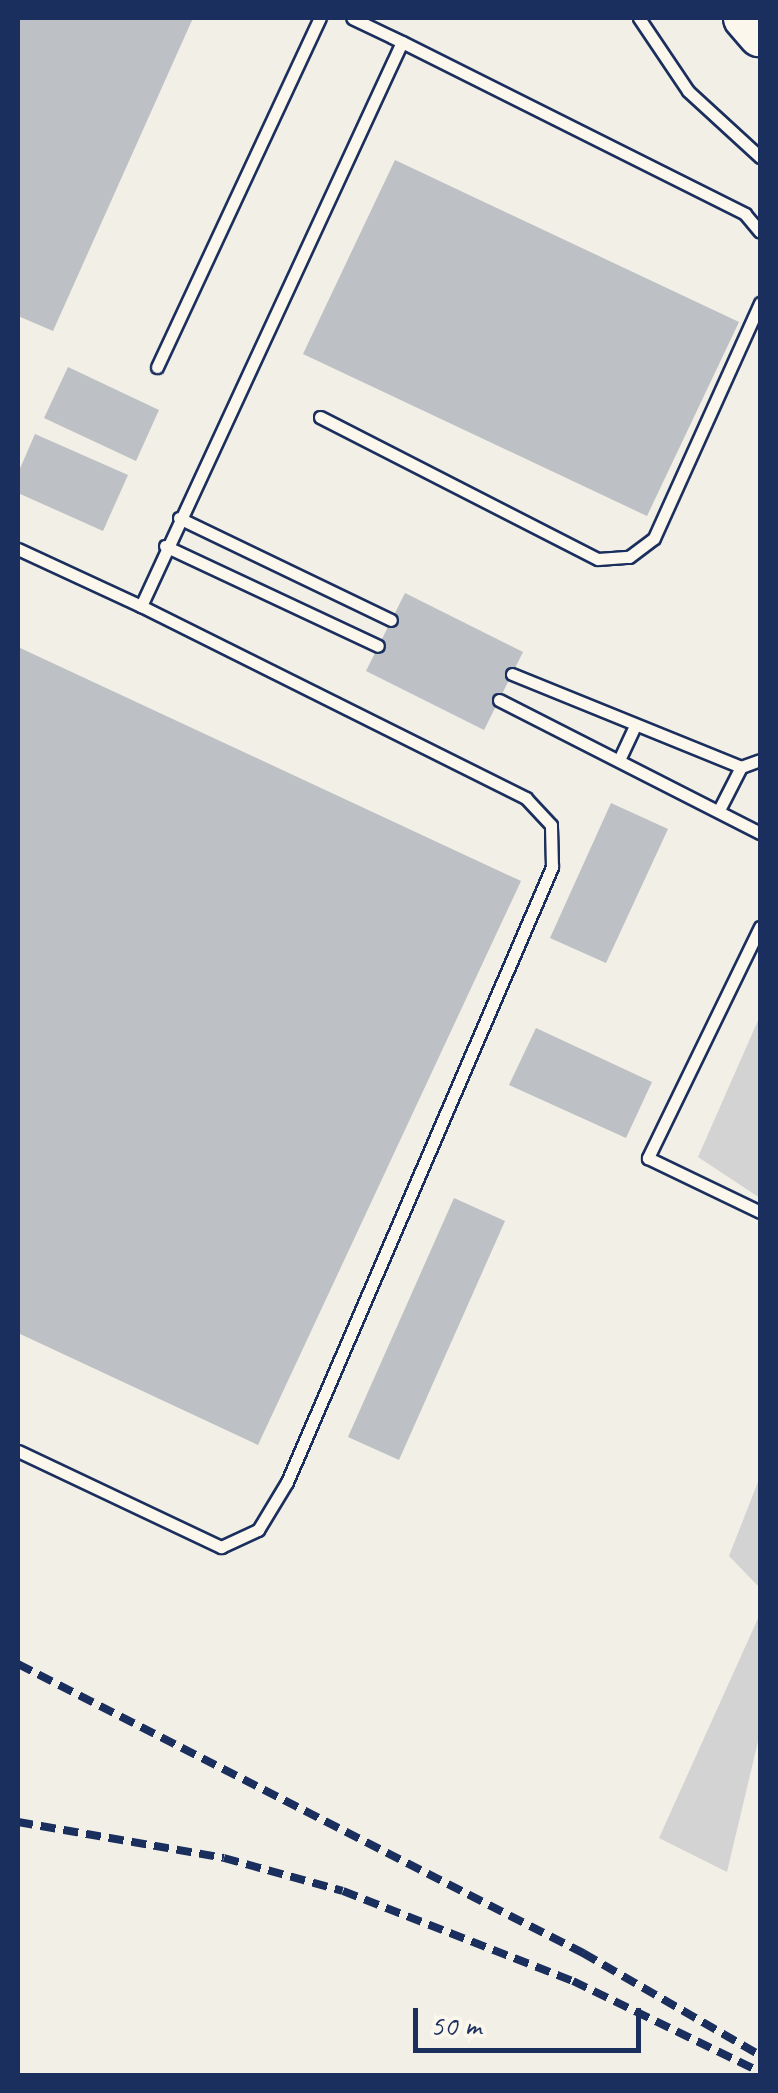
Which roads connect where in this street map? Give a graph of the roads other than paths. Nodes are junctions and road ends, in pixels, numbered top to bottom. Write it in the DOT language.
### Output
graph roads {
  1 [pos="320,18"];
  2 [pos="352,18"];
  3 [pos="639,18"];
  4 [pos="745,18"];
  5 [pos="760,35"];
  6 [pos="402,42"];
  7 [pos="760,157"];
  8 [pos="760,232"];
  9 [pos="760,303"];
  10 [pos="156,367"];
  11 [pos="320,416"];
  12 [pos="179,518"];
  13 [pos="165,546"];
  14 [pos="18,549"];
  15 [pos="141,606"];
  16 [pos="391,620"];
  17 [pos="378,646"];
  18 [pos="512,674"];
  19 [pos="499,700"];
  20 [pos="635,726"];
  21 [pos="619,760"];
  22 [pos="760,760"];
  23 [pos="741,766"];
  24 [pos="720,808"];
  25 [pos="760,832"];
  26 [pos="760,926"];
  27 [pos="760,1212"];
  28 [pos="18,1450"];
  1 -- 10 [label="lane"];
  2 -- 6 [label="lane"];
  3 -- 7 [label="lane"];
  4 -- 5 [label="highway"];
  6 -- 8 [label="lane"];
  6 -- 12 [label="lane"];
  9 -- 11 [label="lane"];
  12 -- 13 [label="lane"];
  12 -- 16 [label="lane"];
  13 -- 15 [label="lane"];
  13 -- 17 [label="lane"];
  14 -- 15 [label="lane"];
  15 -- 28 [label="lane"];
  18 -- 20 [label="lane"];
  19 -- 21 [label="lane"];
  20 -- 21 [label="lane"];
  20 -- 23 [label="lane"];
  21 -- 24 [label="lane"];
  22 -- 23 [label="lane"];
  23 -- 24 [label="lane"];
  24 -- 25 [label="lane"];
  26 -- 27 [label="lane"];
}
